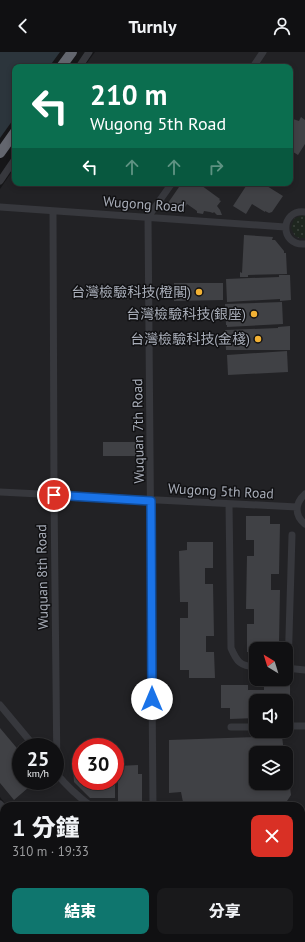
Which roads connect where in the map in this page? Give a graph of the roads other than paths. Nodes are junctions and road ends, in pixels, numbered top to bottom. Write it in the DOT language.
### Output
graph roads {
  1 [pos="72,52"];
  2 [pos="89,52"];
  3 [pos="263,52"];
  4 [pos="63,64"];
  5 [pos="81,64"];
  6 [pos="255,64"];
  7 [pos="12,136"];
  8 [pos="0,153"];
  9 [pos="12,163"];
  10 [pos="0,181"];
  11 [pos="170,186"];
  12 [pos="0,207"];
  13 [pos="52,211"];
  14 [pos="305,212"];
  15 [pos="148,218"];
  16 [pos="285,227"];
  17 [pos="305,244"];
  18 [pos="0,492"];
  19 [pos="305,494"];
  20 [pos="54,495"];
  21 [pos="151,501"];
  22 [pos="229,504"];
  23 [pos="297,507"];
  24 [pos="305,524"];
  25 [pos="292,535"];
  26 [pos="288,642"];
  27 [pos="249,666"];
  28 [pos="293,669"];
  29 [pos="305,670"];
  30 [pos="0,705"];
  31 [pos="293,726"];
  32 [pos="305,726"];
  33 [pos="231,727"];
  34 [pos="249,727"];
  35 [pos="27,738"];
  36 [pos="56,738"];
  37 [pos="64,783"];
  38 [pos="85,802"];
  39 [pos="152,802"];
  1 -- 4 [label="highway"];
  2 -- 5 [label="street"];
  3 -- 6 [label="street"];
  7 -- 8 [label="highway"];
  9 -- 10 [label="street"];
  11 -- 15 [label="street"];
  12 -- 13 [label="street, Wugong Road"];
  13 -- 15 [label="street, Wugong Road"];
  13 -- 20 [label="street, Wuquan 8th Road"];
  14 -- 16 [label="street"];
  15 -- 16 [label="street, Wugong Road"];
  15 -- 21 [label="street, Wuquan 7th Road"];
  16 -- 17 [label="street"];
  18 -- 20 [label="street, Wugong 5th Road"];
  19 -- 23 [label="street"];
  20 -- 21 [label="street, Wugong 5th Road"];
  20 -- 36 [label="street, Wuquan 8th Road"];
  21 -- 22 [label="street, Wugong 5th Road"];
  21 -- 39 [label="street, Wuquan 7th Road"];
  22 -- 23 [label="street, Wugong 5th Road"];
  22 -- 27 [label="street"];
  23 -- 24 [label="street"];
  25 -- 26 [label="street"];
  28 -- 29 [label="street"];
  30 -- 35 [label="street"];
  31 -- 32 [label="street"];
  33 -- 34 [label="street"];
  37 -- 38 [label="street"];
}
